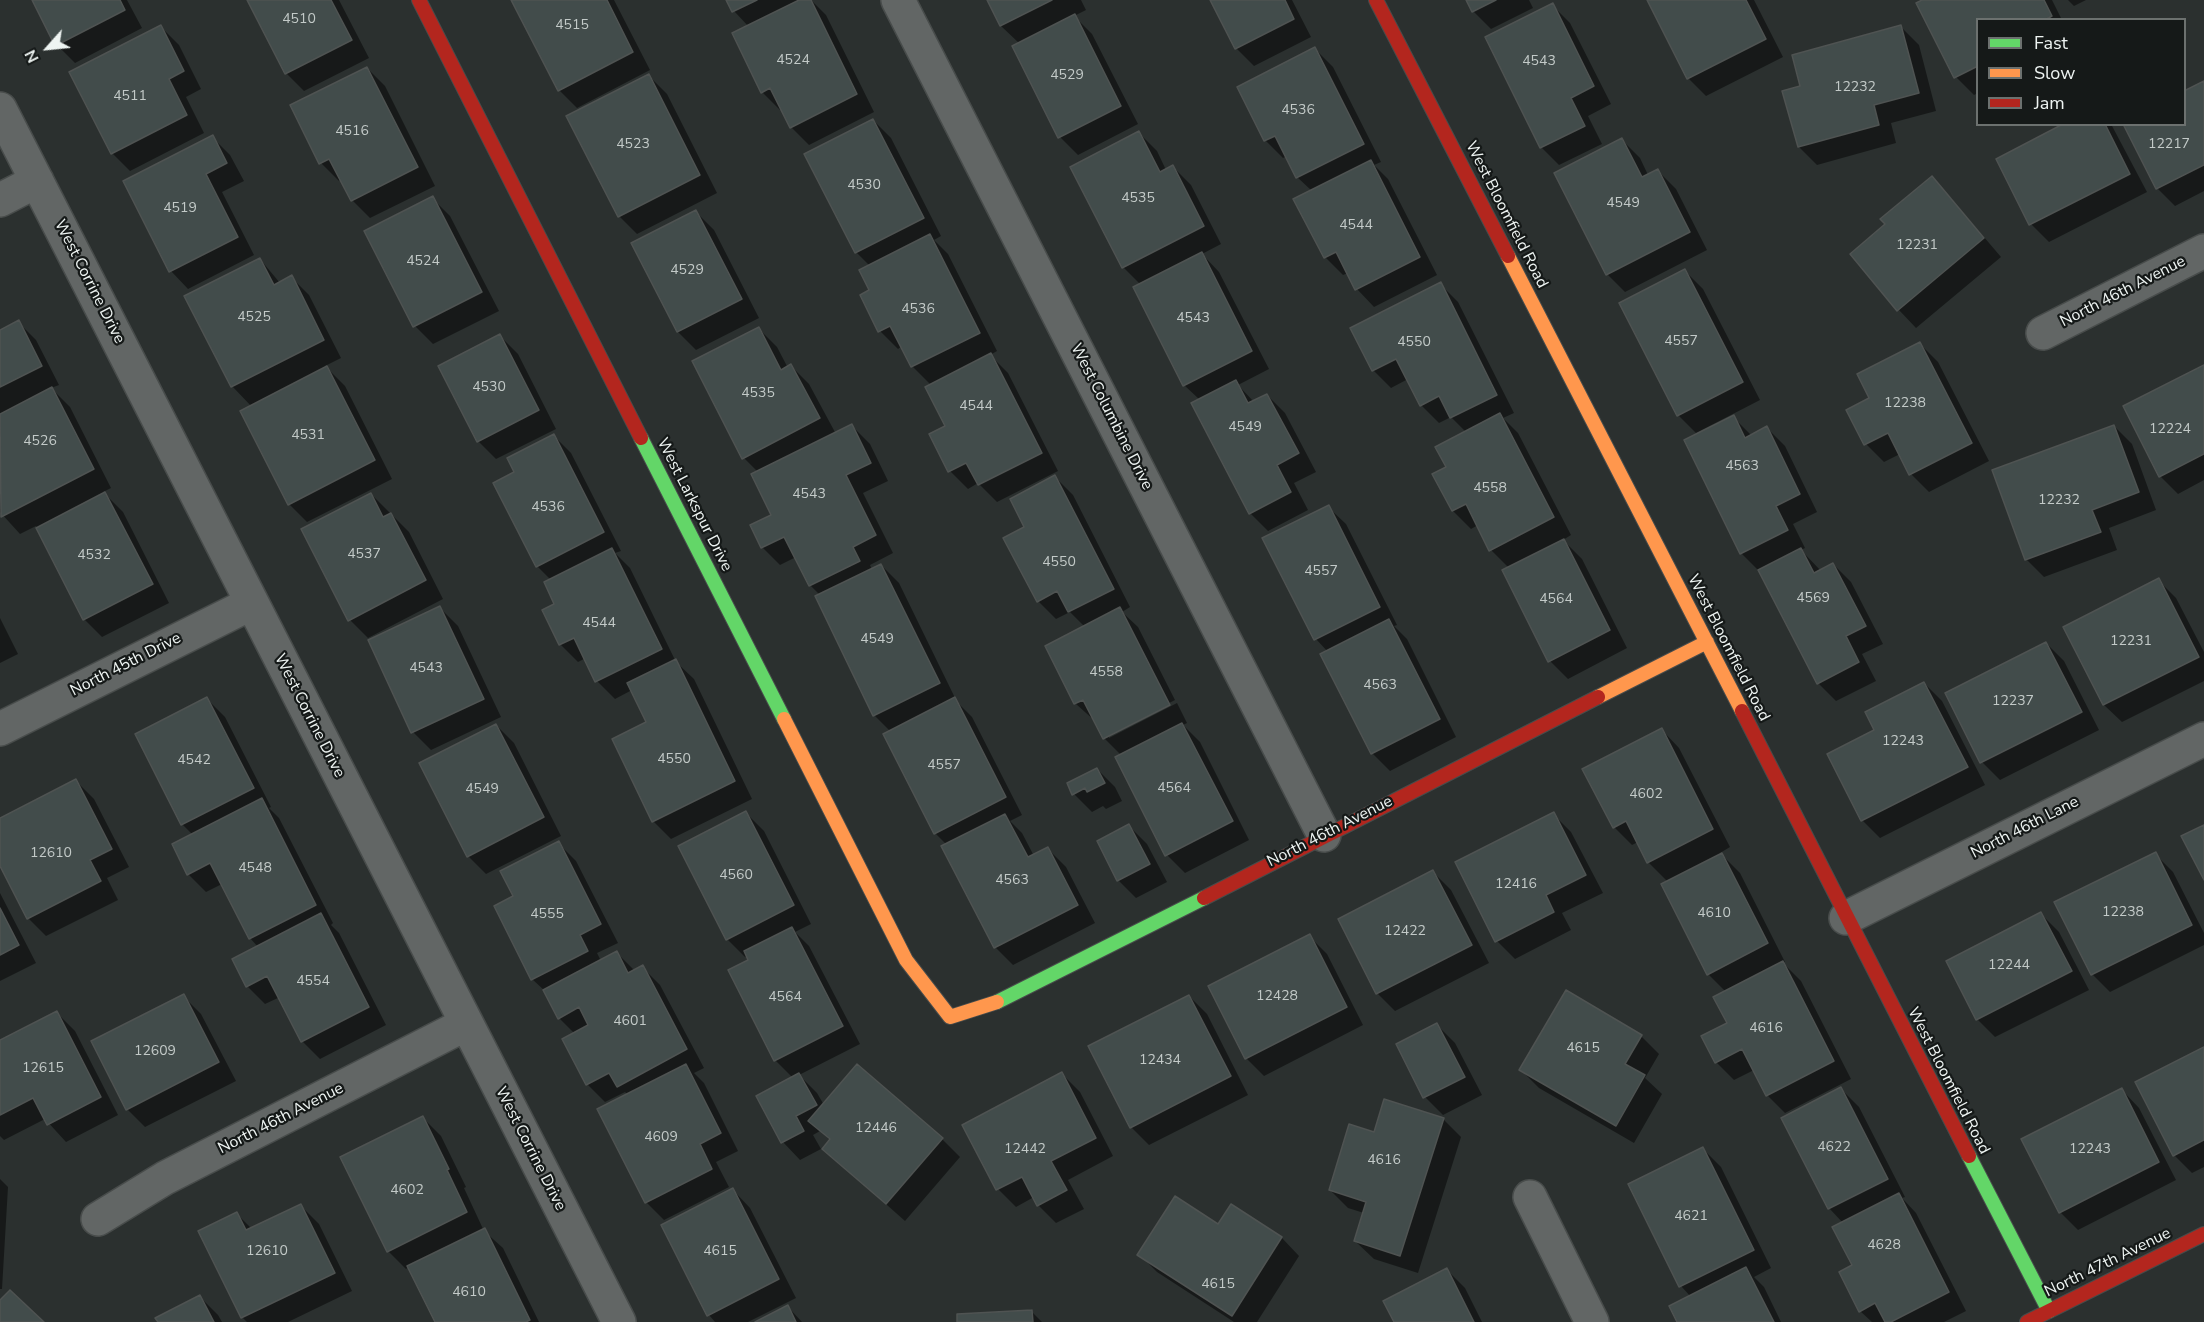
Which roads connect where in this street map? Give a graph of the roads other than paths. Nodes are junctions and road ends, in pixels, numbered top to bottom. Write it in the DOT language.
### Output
graph roads {
  1 [pos="419,0"];
  2 [pos="898,0"];
  3 [pos="1376,0"];
  4 [pos="0,109"];
  5 [pos="37,181"];
  6 [pos="0,200"];
  7 [pos="2204,251"];
  8 [pos="2043,333"];
  9 [pos="252,603"];
  10 [pos="1707,642"];
  11 [pos="0,729"];
  12 [pos="2204,739"];
  13 [pos="1324,835"];
  14 [pos="1846,918"];
  15 [pos="950,1017"];
  16 [pos="466,1024"];
  17 [pos="1530,1197"];
  18 [pos="98,1219"];
  19 [pos="2204,1234"];
  20 [pos="2049,1311"];
  21 [pos="619,1322"];
  22 [pos="1592,1322"];
  23 [pos="2027,1322"];
  1 -- 15 [label="street, West Larkspur Drive"];
  2 -- 13 [label="street, West Columbine Drive"];
  3 -- 10 [label="street, West Bloomfield Road"];
  4 -- 5 [label="street, West Corrine Drive"];
  5 -- 6 [label="street"];
  5 -- 9 [label="street, West Corrine Drive"];
  7 -- 8 [label="street, North 46th Avenue"];
  9 -- 11 [label="street, North 45th Drive"];
  9 -- 16 [label="street, West Corrine Drive"];
  10 -- 13 [label="street, North 46th Avenue"];
  10 -- 14 [label="street, West Bloomfield Road"];
  12 -- 14 [label="street, North 46th Lane"];
  13 -- 15 [label="street, North 46th Avenue"];
  14 -- 20 [label="street, West Bloomfield Road"];
  16 -- 18 [label="street, North 46th Avenue"];
  16 -- 21 [label="street, West Corrine Drive"];
  17 -- 22 [label="street"];
  19 -- 20 [label="street, North 47th Avenue"];
  20 -- 23 [label="street, North 47th Avenue"];
}
